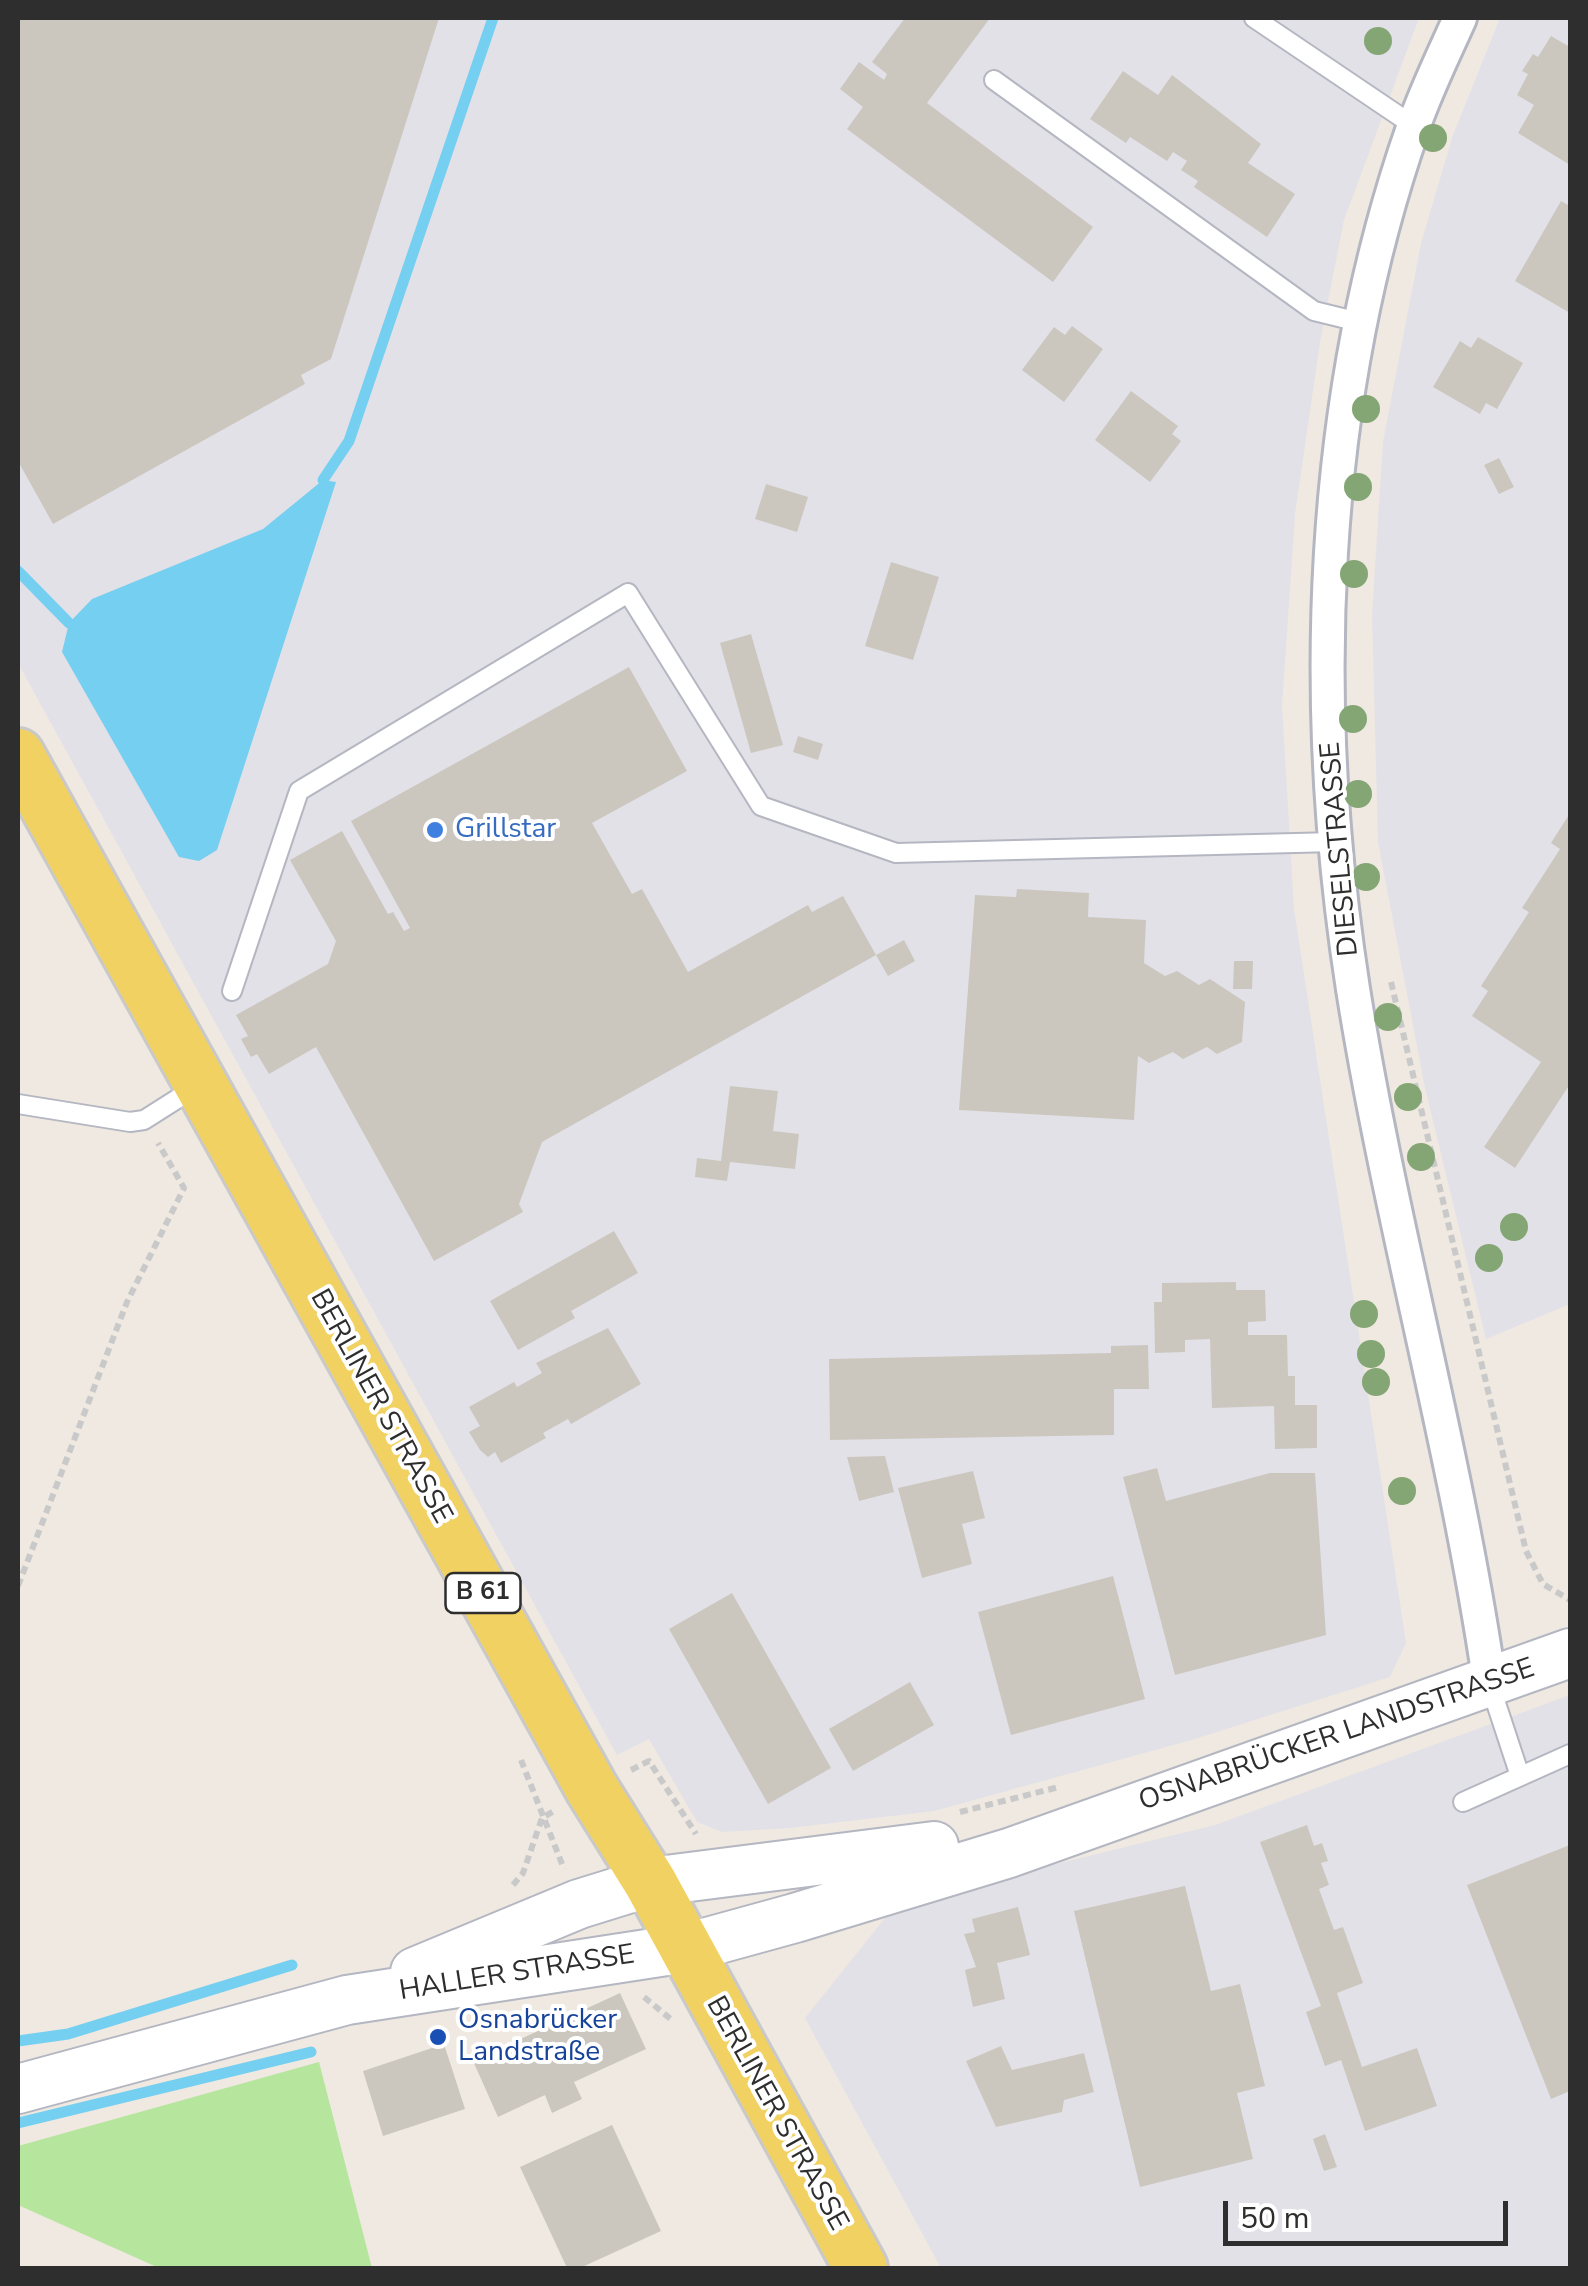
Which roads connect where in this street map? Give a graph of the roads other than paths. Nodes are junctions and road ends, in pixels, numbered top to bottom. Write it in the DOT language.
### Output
graph roads {
  1 [pos="1254,18"];
  2 [pos="1460,18"];
  3 [pos="994,80"];
  4 [pos="1414,126"];
  5 [pos="1363,323"];
  6 [pos="18,755"];
  7 [pos="1335,842"];
  8 [pos="232,990"];
  9 [pos="202,1082"];
  10 [pos="18,1104"];
  11 [pos="1570,1653"];
  12 [pos="1490,1685"];
  13 [pos="1570,1754"];
  14 [pos="1520,1776"];
  15 [pos="1463,1802"];
  16 [pos="1102,1817"];
  17 [pos="650,1882"];
  18 [pos="686,1948"];
  19 [pos="347,2000"];
  20 [pos="18,2089"];
  21 [pos="861,2268"];
  1 -- 4 [label="lane"];
  2 -- 4 [label="street, DIESELSTRASSE"];
  3 -- 5 [label="lane"];
  4 -- 5 [label="street, DIESELSTRASSE"];
  5 -- 7 [label="street, DIESELSTRASSE"];
  6 -- 9 [label="main road, BERLINER STRASSE / B 61"];
  7 -- 8 [label="lane"];
  7 -- 12 [label="street, DIESELSTRASSE"];
  9 -- 10 [label="lane"];
  9 -- 17 [label="main road, BERLINER STRASSE / B 61"];
  11 -- 12 [label="street, OSNABRÜCKER LANDSTRASSE"];
  12 -- 14 [label="lane"];
  12 -- 16 [label="street, OSNABRÜCKER LANDSTRASSE"];
  13 -- 14 [label="lane"];
  14 -- 15 [label="lane"];
  16 -- 17 [label="street, OSNABRÜCKER LANDSTRASSE"];
  16 -- 18 [label="street, OSNABRÜCKER LANDSTRASSE"];
  17 -- 18 [label="main road, BERLINER STRASSE / B 61"];
  17 -- 19 [label="street, HALLER STRASSE"];
  18 -- 19 [label="street, HALLER STRASSE"];
  18 -- 21 [label="main road, BERLINER STRASSE / B 61"];
  19 -- 20 [label="street, HALLER STRASSE"];
}
